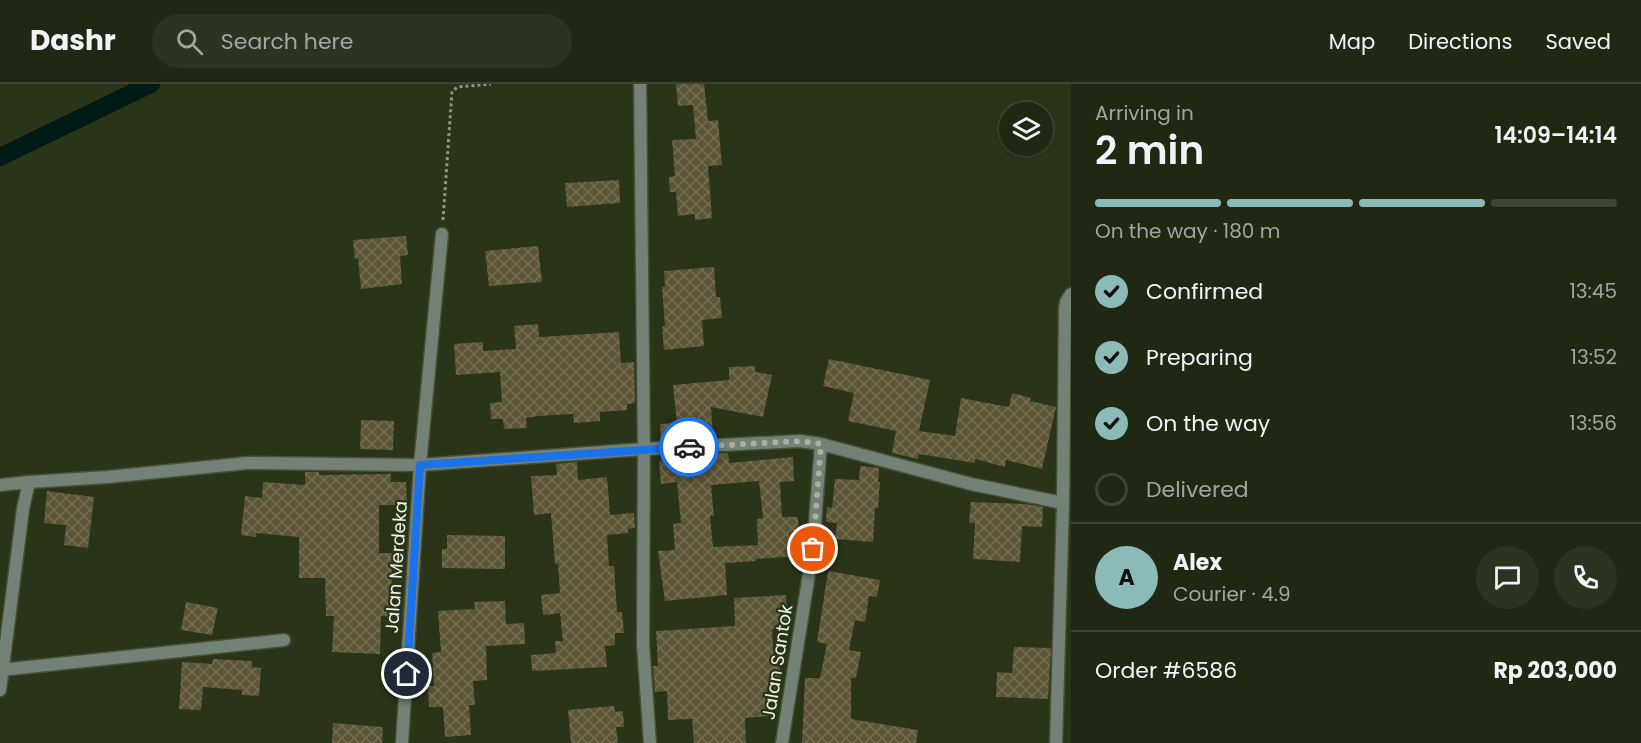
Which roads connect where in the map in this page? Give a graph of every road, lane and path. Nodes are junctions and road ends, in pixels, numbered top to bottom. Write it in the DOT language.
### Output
graph roads {
  1 [pos="491,84"];
  2 [pos="640,84"];
  3 [pos="442,234"];
  4 [pos="1071,294"];
  5 [pos="821,444"];
  6 [pos="644,449"];
  7 [pos="420,465"];
  8 [pos="29,482"];
  9 [pos="0,485"];
  10 [pos="1063,503"];
  11 [pos="284,640"];
  12 [pos="1,670"];
  13 [pos="0,690"];
  14 [pos="402,743"];
  15 [pos="650,743"];
  16 [pos="782,743"];
  17 [pos="1056,743"];
  1 -- 3 [label="path"];
  2 -- 6 [label="street"];
  3 -- 7 [label="street, Jalan Merdeka"];
  4 -- 10 [label="street"];
  5 -- 6 [label="street"];
  5 -- 10 [label="street"];
  5 -- 16 [label="street, Jalan Santok"];
  6 -- 7 [label="street"];
  6 -- 15 [label="street"];
  7 -- 8 [label="street"];
  7 -- 14 [label="street, Jalan Merdeka"];
  8 -- 9 [label="street"];
  8 -- 12 [label="street"];
  10 -- 17 [label="street"];
  11 -- 12 [label="street"];
  12 -- 13 [label="street"];
}
